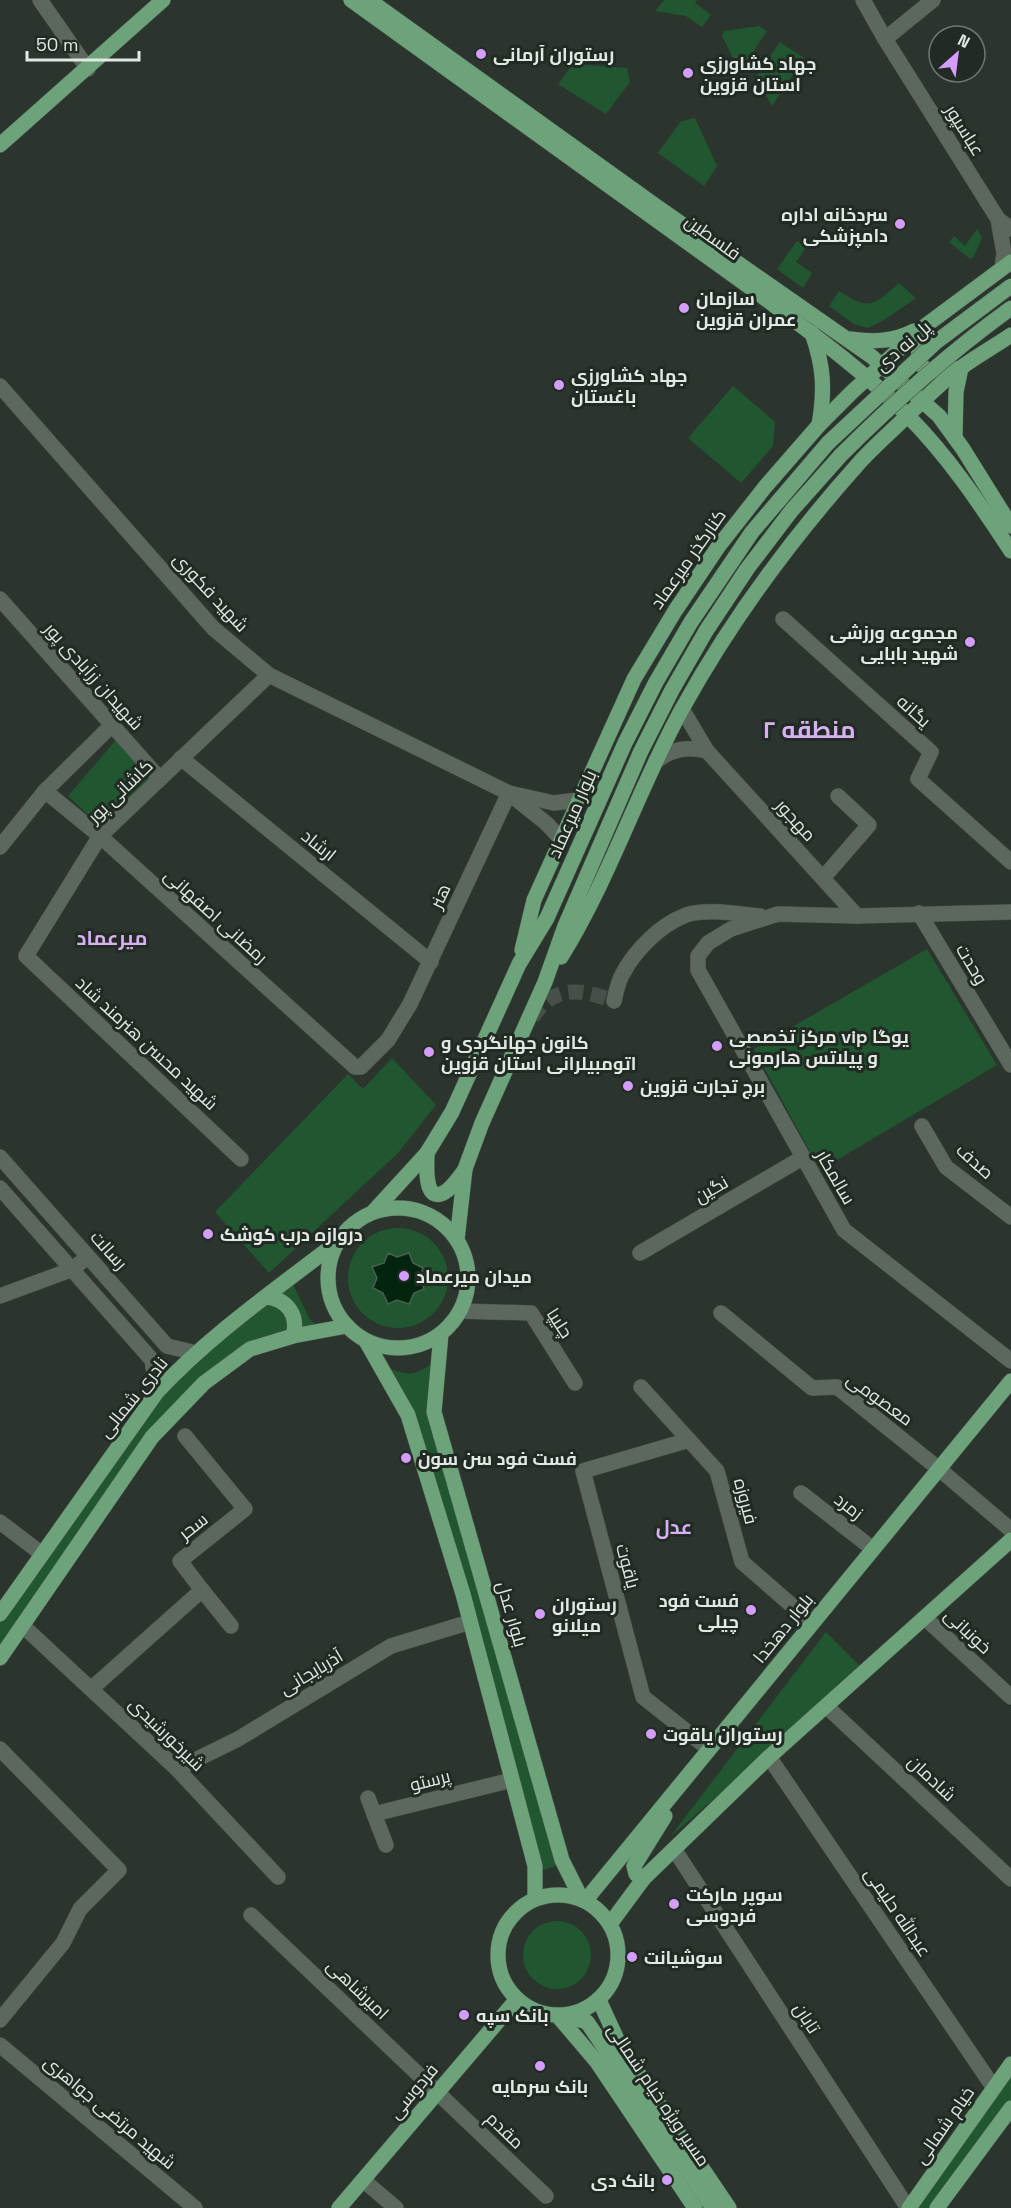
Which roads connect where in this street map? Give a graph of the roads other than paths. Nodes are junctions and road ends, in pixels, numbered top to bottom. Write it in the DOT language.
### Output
graph roads {
  1 [pos="40,0"];
  2 [pos="163,0"];
  3 [pos="351,0"];
  4 [pos="369,0"];
  5 [pos="863,0"];
  6 [pos="933,0"];
  7 [pos="885,39"];
  8 [pos="88,69"];
  9 [pos="1,143"];
  10 [pos="998,219"];
  11 [pos="1011,229"];
  12 [pos="1007,265"];
  13 [pos="1011,286"];
  14 [pos="1011,308"];
  15 [pos="925,326"];
  16 [pos="812,333"];
  17 [pos="1011,335"];
  18 [pos="845,338"];
  19 [pos="882,364"];
  20 [pos="960,368"];
  21 [pos="866,379"];
  22 [pos="0,386"];
  23 [pos="923,400"];
  24 [pos="908,416"];
  25 [pos="819,425"];
  26 [pos="955,438"];
  27 [pos="828,443"];
  28 [pos="860,462"];
  29 [pos="1011,526"];
  30 [pos="1011,551"];
  31 [pos="0,598"];
  32 [pos="783,619"];
  33 [pos="269,675"];
  34 [pos="682,709"];
  35 [pos="112,726"];
  36 [pos="707,751"];
  37 [pos="182,758"];
  38 [pos="656,761"];
  39 [pos="160,779"];
  40 [pos="45,791"];
  41 [pos="509,793"];
  42 [pos="838,796"];
  43 [pos="578,800"];
  44 [pos="100,836"];
  45 [pos="561,839"];
  46 [pos="0,847"];
  47 [pos="1011,862"];
  48 [pos="823,878"];
  49 [pos="1011,912"];
  50 [pos="919,914"];
  51 [pos="857,916"];
  52 [pos="769,917"];
  53 [pos="26,956"];
  54 [pos="431,962"];
  55 [pos="519,964"];
  56 [pos="545,982"];
  57 [pos="614,1001"];
  58 [pos="1011,1065"];
  59 [pos="361,1067"];
  60 [pos="922,1126"];
  61 [pos="427,1153"];
  62 [pos="0,1157"];
  63 [pos="802,1158"];
  64 [pos="241,1159"];
  65 [pos="465,1169"];
  66 [pos="0,1188"];
  67 [pos="373,1212"];
  68 [pos="1011,1217"];
  69 [pos="457,1240"];
  70 [pos="336,1243"];
  71 [pos="640,1253"];
  72 [pos="89,1256"];
  73 [pos="73,1269"];
  74 [pos="0,1296"];
  75 [pos="266,1297"];
  76 [pos="460,1311"];
  77 [pos="721,1313"];
  78 [pos="346,1326"];
  79 [pos="441,1334"];
  80 [pos="293,1336"];
  81 [pos="366,1341"];
  82 [pos="196,1353"];
  83 [pos="1011,1361"];
  84 [pos="1011,1381"];
  85 [pos="575,1383"];
  86 [pos="641,1387"];
  87 [pos="158,1392"];
  88 [pos="185,1436"];
  89 [pos="689,1440"];
  90 [pos="939,1469"];
  91 [pos="801,1493"];
  92 [pos="0,1522"];
  93 [pos="1011,1530"];
  94 [pos="1011,1540"];
  95 [pos="873,1549"];
  96 [pos="42,1554"];
  97 [pos="202,1590"];
  98 [pos="0,1614"];
  99 [pos="925,1618"];
  100 [pos="470,1622"];
  101 [pos="812,1623"];
  102 [pos="23,1626"];
  103 [pos="231,1626"];
  104 [pos="0,1658"];
  105 [pos="91,1689"];
  106 [pos="1011,1697"];
  107 [pos="826,1706"];
  108 [pos="0,1749"];
  109 [pos="709,1749"];
  110 [pos="769,1757"];
  111 [pos="695,1767"];
  112 [pos="177,1768"];
  113 [pos="512,1780"];
  114 [pos="368,1798"];
  115 [pos="374,1814"];
  116 [pos="386,1845"];
  117 [pos="674,1849"];
  118 [pos="278,1877"];
  119 [pos="644,1878"];
  120 [pos="1011,1879"];
  121 [pos="535,1899"];
  122 [pos="583,1900"];
  123 [pos="251,1915"];
  124 [pos="610,1924"];
  125 [pos="517,2000"];
  126 [pos="599,2000"];
  127 [pos="561,2015"];
  128 [pos="0,2020"];
  129 [pos="0,2045"];
  130 [pos="1011,2064"];
  131 [pos="994,2088"];
  132 [pos="438,2092"];
  133 [pos="1011,2108"];
  134 [pos="363,2180"];
  135 [pos="546,2196"];
  136 [pos="195,2208"];
  137 [pos="339,2208"];
  138 [pos="396,2208"];
  139 [pos="695,2208"];
  140 [pos="713,2208"];
  141 [pos="729,2208"];
  142 [pos="908,2208"];
  143 [pos="937,2208"];
  1 -- 8 [label="street"];
  2 -- 8 [label="main road"];
  3 -- 16 [label="main road, فلسطین"];
  4 -- 18 [label="main road, فلسطین"];
  5 -- 7 [label="street, عباسپور"];
  6 -- 7 [label="street"];
  7 -- 10 [label="street, عباسپور"];
  8 -- 9 [label="main road"];
  10 -- 11 [label="street"];
  10 -- 12 [label="street"];
  12 -- 15 [label="main road, کنارگذر میرعماد"];
  13 -- 27 [label="main road, پل نه دی, bridge"];
  14 -- 56 [label="main road, پل نه دی, bridge"];
  15 -- 18 [label="main road"];
  15 -- 19 [label="main road, کنارگذر میرعماد"];
  15 -- 20 [label="main road"];
  16 -- 21 [label="main road, فلسطین"];
  16 -- 25 [label="main road"];
  17 -- 20 [label="main road"];
  18 -- 19 [label="main road, فلسطین"];
  19 -- 21 [label="main road, کنارگذر میرعماد"];
  19 -- 23 [label="main road, فلسطین"];
  20 -- 23 [label="main road"];
  20 -- 26 [label="main road"];
  21 -- 24 [label="main road, فلسطین"];
  21 -- 25 [label="main road, کنارگذر میرعماد"];
  22 -- 33 [label="street, شهید فکوری"];
  23 -- 24 [label="main road"];
  23 -- 26 [label="main road, فلسطین"];
  24 -- 28 [label="main road"];
  24 -- 30 [label="main road, فلسطین"];
  25 -- 28 [label="main road"];
  25 -- 43 [label="main road, کنارگذر میرعماد"];
  26 -- 29 [label="main road, فلسطین"];
  27 -- 55 [label="main road, بلوار میرعماد"];
  28 -- 34 [label="main road"];
  31 -- 35 [label="street, شهیدان زرآبادی پور"];
  32 -- 47 [label="street, یگانه"];
  33 -- 37 [label="street, کاشانی پور"];
  33 -- 41 [label="street, شهید فکوری"];
  34 -- 36 [label="street, مهجور"];
  34 -- 38 [label="main road"];
  35 -- 39 [label="street, شهیدان زرآبادی پور"];
  35 -- 40 [label="street"];
  36 -- 38 [label="street"];
  36 -- 48 [label="street, مهجور"];
  37 -- 39 [label="street, کاشانی پور"];
  37 -- 54 [label="street, ارشاد"];
  38 -- 56 [label="main road"];
  39 -- 44 [label="street, کاشانی پور"];
  40 -- 44 [label="street, رمضانی اصفهانی"];
  40 -- 46 [label="street"];
  41 -- 43 [label="street, شهید فکوری"];
  41 -- 45 [label="street"];
  41 -- 54 [label="street, هنر"];
  42 -- 48 [label="street"];
  43 -- 45 [label="main road, کنارگذر میرعماد"];
  44 -- 53 [label="street, کاشانی پور"];
  44 -- 59 [label="street, رمضانی اصفهانی"];
  45 -- 55 [label="main road, کنارگذر میرعماد"];
  48 -- 51 [label="street, مهجور"];
  49 -- 50 [label="street"];
  50 -- 51 [label="street"];
  50 -- 58 [label="street, وحدت"];
  51 -- 52 [label="street"];
  52 -- 57 [label="street"];
  52 -- 63 [label="street, سالمکار"];
  53 -- 64 [label="street, شهید محسن هنرمند شاد"];
  54 -- 59 [label="street, هنر"];
  55 -- 61 [label="main road, بلوار میرعماد"];
  56 -- 65 [label="main road"];
  60 -- 68 [label="street, صدف"];
  61 -- 65 [label="main road"];
  61 -- 67 [label="main road, بلوار میرعماد"];
  62 -- 72 [label="street, رسالت"];
  63 -- 71 [label="street, نگین"];
  63 -- 83 [label="street, سالمکار"];
  65 -- 69 [label="main road"];
  66 -- 73 [label="street"];
  67 -- 69 [label="main road"];
  67 -- 70 [label="main road"];
  69 -- 76 [label="main road"];
  70 -- 75 [label="main road, نادری شمالی"];
  70 -- 78 [label="main road"];
  72 -- 73 [label="street"];
  72 -- 82 [label="street, رسالت"];
  73 -- 74 [label="street"];
  73 -- 87 [label="street"];
  75 -- 80 [label="main road"];
  75 -- 82 [label="main road, نادری شمالی"];
  76 -- 79 [label="main road"];
  76 -- 85 [label="street, چلیپا"];
  77 -- 90 [label="street, معصومی"];
  78 -- 80 [label="main road"];
  78 -- 81 [label="main road"];
  79 -- 81 [label="main road"];
  79 -- 122 [label="main road, بلوار عدل"];
  80 -- 102 [label="main road"];
  81 -- 100 [label="main road"];
  82 -- 87 [label="main road, نادری شمالی"];
  84 -- 90 [label="main road, بلوار دهخدا"];
  86 -- 89 [label="street, فیروزه"];
  87 -- 96 [label="main road, نادری شمالی"];
  88 -- 97 [label="street, سحر"];
  89 -- 101 [label="street, فیروزه"];
  89 -- 109 [label="street, یاقوت"];
  90 -- 93 [label="street, معصومی"];
  90 -- 95 [label="main road, بلوار دهخدا"];
  91 -- 95 [label="street, زمرد"];
  92 -- 96 [label="street"];
  94 -- 99 [label="main road"];
  95 -- 101 [label="main road, بلوار دهخدا"];
  96 -- 98 [label="main road, نادری شمالی"];
  97 -- 103 [label="street"];
  97 -- 105 [label="street"];
  99 -- 106 [label="street, خونبانی"];
  99 -- 107 [label="main road"];
  100 -- 112 [label="street, آذربایجانی"];
  100 -- 113 [label="main road"];
  101 -- 109 [label="main road, بلوار دهخدا"];
  102 -- 104 [label="main road"];
  102 -- 105 [label="street, شیرخورشیدی"];
  105 -- 112 [label="street, شیرخورشیدی"];
  107 -- 110 [label="main road"];
  107 -- 120 [label="street, شادمان"];
  108 -- 128 [label="street"];
  109 -- 111 [label="main road, بلوار دهخدا"];
  110 -- 117 [label="main road"];
  110 -- 131 [label="street, عبدالله حلیمی"];
  111 -- 119 [label="main road"];
  111 -- 122 [label="main road, بلوار دهخدا"];
  112 -- 118 [label="street, شیرخورشیدی"];
  113 -- 115 [label="street, پرستو"];
  113 -- 121 [label="main road"];
  114 -- 115 [label="street"];
  115 -- 116 [label="street"];
  117 -- 119 [label="main road"];
  117 -- 142 [label="street, تابان"];
  119 -- 124 [label="main road"];
  121 -- 122 [label="main road"];
  121 -- 125 [label="main road"];
  122 -- 124 [label="main road"];
  123 -- 132 [label="street, امیرشاهی"];
  124 -- 126 [label="main road"];
  125 -- 127 [label="main road"];
  125 -- 132 [label="main road, فردوسی"];
  126 -- 127 [label="main road"];
  126 -- 141 [label="main road"];
  127 -- 139 [label="main road"];
  127 -- 140 [label="main road, مسیر ویژه خیام شمالی"];
  129 -- 136 [label="street, شهید مرتضی جواهری"];
  130 -- 131 [label="main road, خیام شمالی"];
  131 -- 142 [label="main road, خیام شمالی"];
  132 -- 134 [label="main road, فردوسی"];
  132 -- 135 [label="street, مقدم"];
  133 -- 143 [label="main road"];
  134 -- 137 [label="main road, فردوسی"];
  134 -- 138 [label="street"];
}
